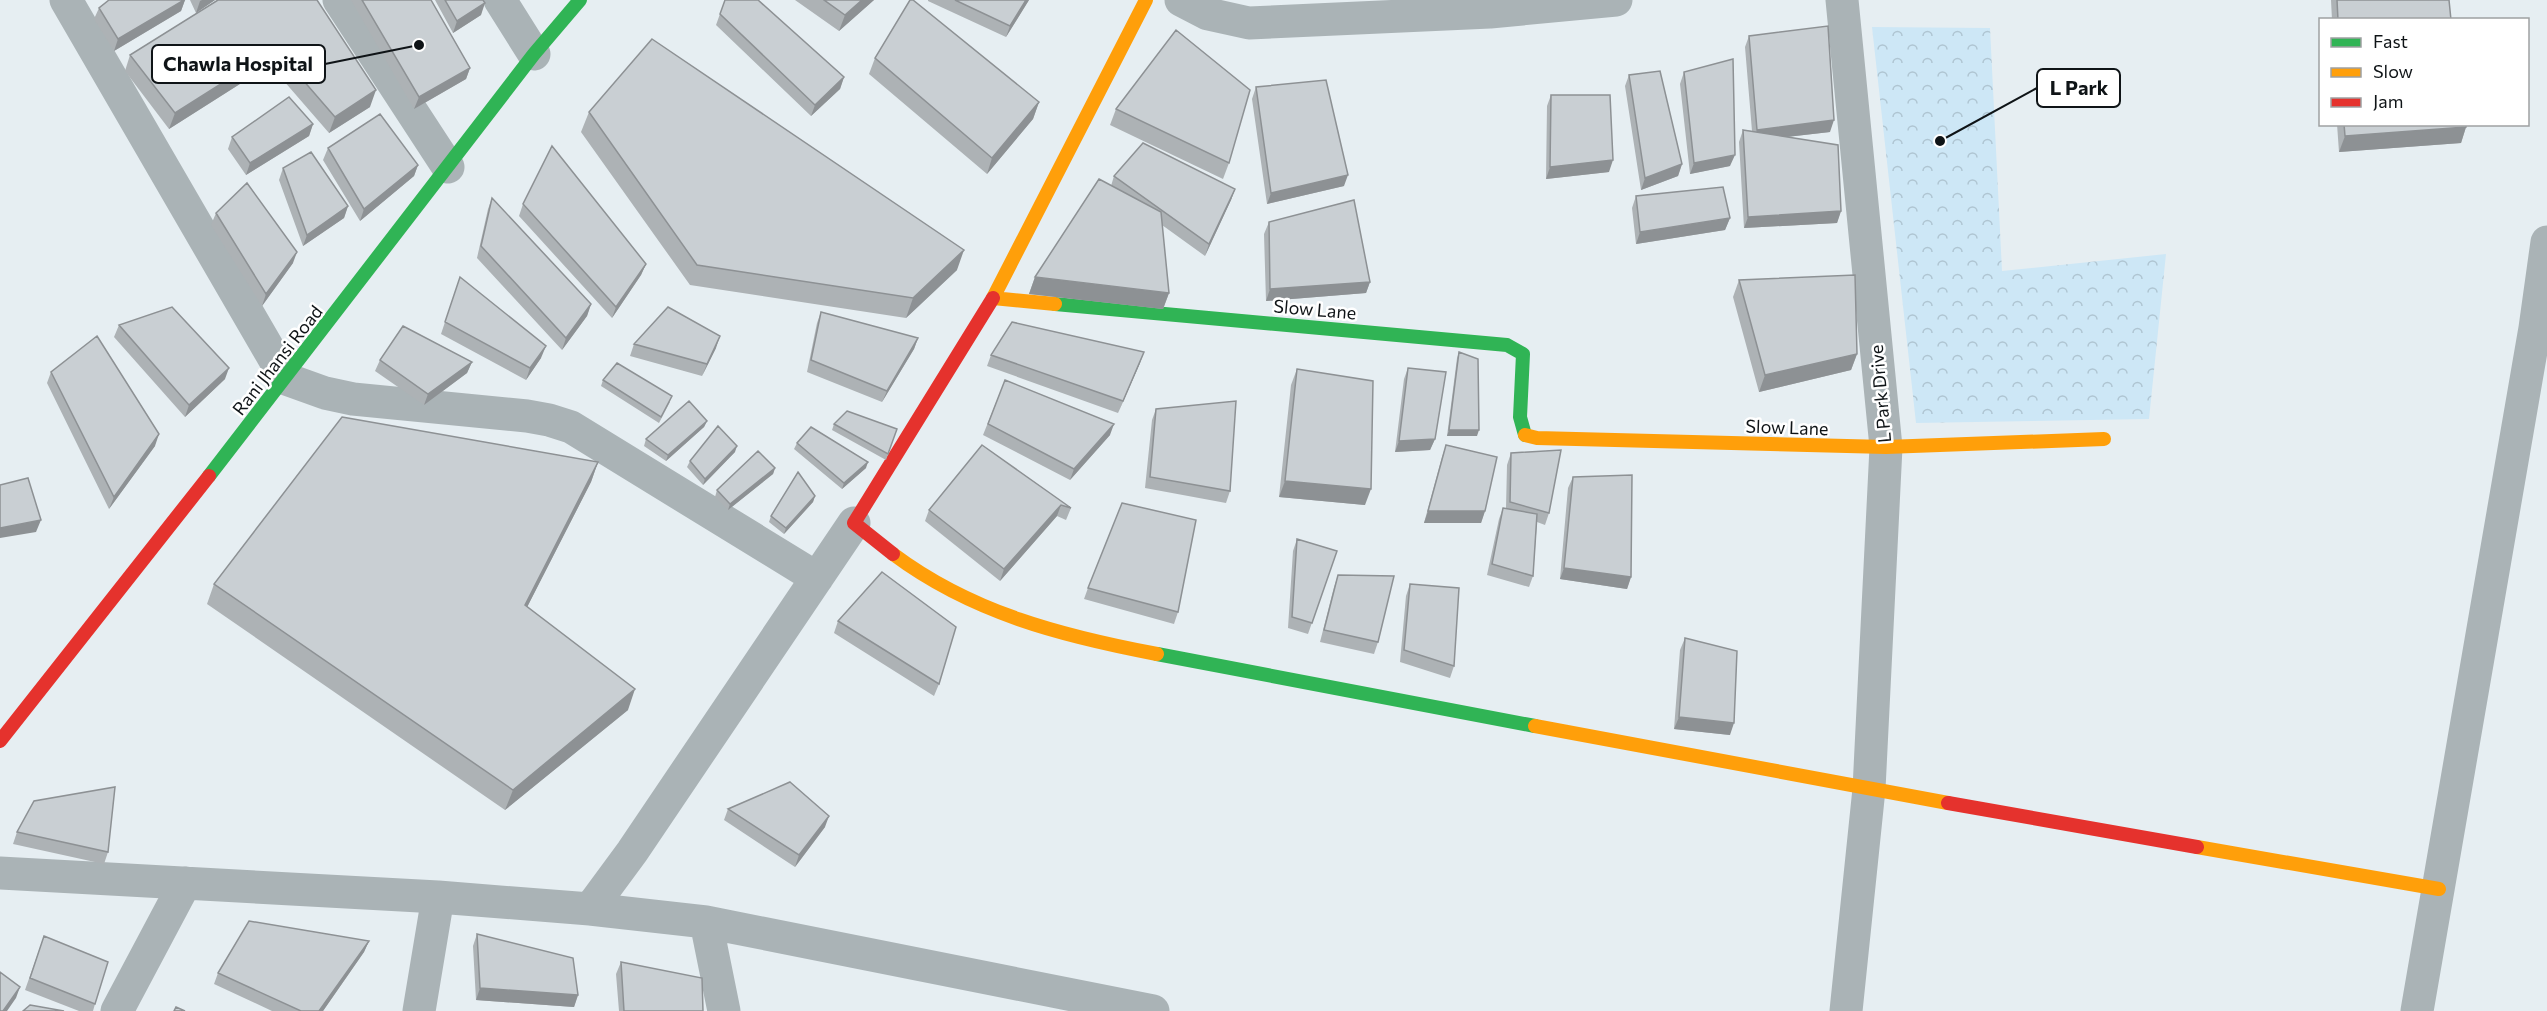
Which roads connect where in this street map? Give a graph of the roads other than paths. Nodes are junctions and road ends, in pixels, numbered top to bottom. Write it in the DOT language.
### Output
graph roads {
  1 [pos="66,0"];
  2 [pos="339,0"];
  3 [pos="500,0"];
  4 [pos="580,0"];
  5 [pos="1146,0"];
  6 [pos="1181,0"];
  7 [pos="1616,0"];
  8 [pos="1842,0"];
  9 [pos="1490,6"];
  10 [pos="534,54"];
  11 [pos="448,167"];
  12 [pos="2547,242"];
  13 [pos="993,298"];
  14 [pos="2541,328"];
  15 [pos="286,379"];
  16 [pos="2104,440"];
  17 [pos="1886,447"];
  18 [pos="854,523"];
  19 [pos="817,578"];
  20 [pos="0,741"];
  21 [pos="1869,789"];
  22 [pos="0,873"];
  23 [pos="185,883"];
  24 [pos="2439,889"];
  25 [pos="438,897"];
  26 [pos="590,909"];
  27 [pos="706,922"];
  28 [pos="117,1011"];
  29 [pos="419,1011"];
  30 [pos="724,1011"];
  31 [pos="1153,1011"];
  32 [pos="1846,1011"];
  33 [pos="2417,1011"];
  1 -- 15 [label="street"];
  2 -- 11 [label="street"];
  3 -- 10 [label="street"];
  4 -- 10 [label="street, Rani Jhansi Road"];
  5 -- 13 [label="street"];
  6 -- 9 [label="street"];
  7 -- 9 [label="street"];
  8 -- 17 [label="street, L Park Drive"];
  10 -- 11 [label="street, Rani Jhansi Road"];
  11 -- 15 [label="street, Rani Jhansi Road"];
  12 -- 14 [label="street"];
  13 -- 17 [label="street, Slow Lane"];
  13 -- 18 [label="street"];
  14 -- 24 [label="street"];
  15 -- 19 [label="street"];
  15 -- 20 [label="street, Rani Jhansi Road"];
  16 -- 17 [label="street"];
  17 -- 21 [label="street, L Park Drive"];
  18 -- 19 [label="street"];
  18 -- 21 [label="street"];
  19 -- 26 [label="street"];
  21 -- 24 [label="street"];
  21 -- 32 [label="street, L Park Drive"];
  22 -- 23 [label="street"];
  23 -- 25 [label="street"];
  23 -- 28 [label="street"];
  24 -- 33 [label="street"];
  25 -- 26 [label="street"];
  25 -- 29 [label="street"];
  26 -- 27 [label="street"];
  27 -- 30 [label="street"];
  27 -- 31 [label="street"];
}
